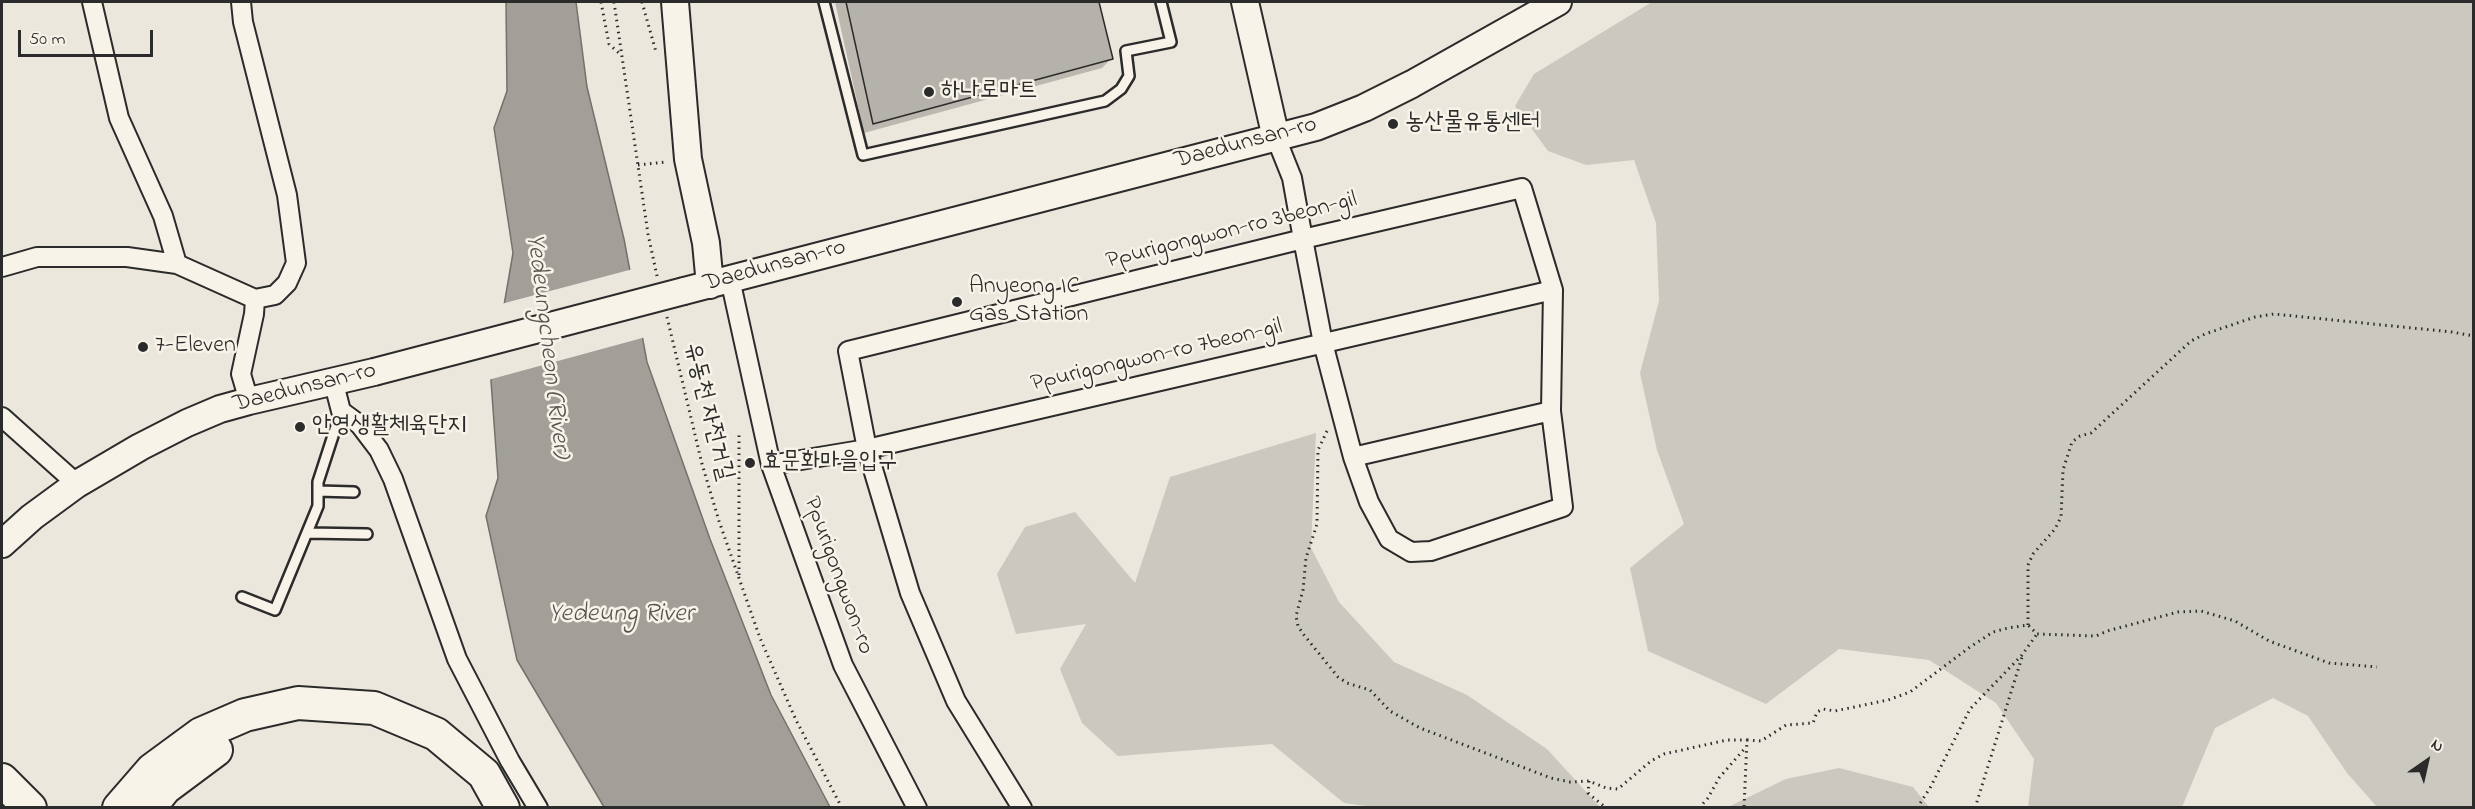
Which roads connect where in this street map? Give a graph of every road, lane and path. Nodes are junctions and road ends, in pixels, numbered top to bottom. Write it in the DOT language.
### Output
graph roads {
  1 [pos="93,2"];
  2 [pos="241,2"];
  3 [pos="601,2"];
  4 [pos="614,2"];
  5 [pos="675,2"];
  6 [pos="824,2"];
  7 [pos="1161,2"];
  8 [pos="1245,2"];
  9 [pos="1558,2"];
  10 [pos="621,55"];
  11 [pos="1276,138"];
  12 [pos="688,159"];
  13 [pos="639,165"];
  14 [pos="1303,239"];
  15 [pos="177,264"];
  16 [pos="2,267"];
  17 [pos="658,276"];
  18 [pos="720,282"];
  19 [pos="1553,290"];
  20 [pos="255,299"];
  21 [pos="664,308"];
  22 [pos="2474,336"];
  23 [pos="1323,343"];
  24 [pos="333,380"];
  25 [pos="249,401"];
  26 [pos="342,411"];
  27 [pos="1551,411"];
  28 [pos="2,417"];
  29 [pos="1342,417"];
  30 [pos="739,433"];
  31 [pos="867,449"];
  32 [pos="1353,456"];
  33 [pos="771,465"];
  34 [pos="77,484"];
  35 [pos="318,491"];
  36 [pos="354,492"];
  37 [pos="307,533"];
  38 [pos="367,534"];
  39 [pos="2,544"];
  40 [pos="739,579"];
  41 [pos="242,597"];
  42 [pos="2028,625"];
  43 [pos="2037,633"];
  44 [pos="2022,655"];
  45 [pos="2376,667"];
  46 [pos="1747,740"];
  47 [pos="1747,746"];
  48 [pos="2,780"];
  49 [pos="1589,781"];
  50 [pos="30,807"];
  51 [pos="119,807"];
  52 [pos="148,807"];
  53 [pos="479,807"];
  54 [pos="503,807"];
  55 [pos="538,807"];
  56 [pos="842,807"];
  57 [pos="917,807"];
  58 [pos="1022,807"];
  59 [pos="1606,807"];
  60 [pos="1699,807"];
  61 [pos="1744,807"];
  62 [pos="1753,807"];
  63 [pos="1781,807"];
  64 [pos="1917,807"];
  65 [pos="1975,807"];
  1 -- 15 [label="street"];
  2 -- 20 [label="street"];
  3 -- 10 [label="path"];
  4 -- 10 [label="path"];
  5 -- 12 [label="main road"];
  6 -- 7 [label="lane"];
  8 -- 11 [label="main road"];
  9 -- 11 [label="main road, Daedunsan-ro"];
  10 -- 13 [label="path"];
  11 -- 14 [label="street"];
  11 -- 18 [label="main road, Daedunsan-ro"];
  12 -- 13 [label="path"];
  12 -- 18 [label="main road"];
  13 -- 17 [label="path"];
  14 -- 19 [label="street, Ppurigongwon-ro 3beon-gil"];
  14 -- 23 [label="street"];
  14 -- 31 [label="street, Ppurigongwon-ro 3beon-gil"];
  15 -- 16 [label="street"];
  15 -- 20 [label="street"];
  18 -- 24 [label="main road, Daedunsan-ro, bridge"];
  18 -- 33 [label="street, Ppurigongwon-ro"];
  19 -- 23 [label="street, Ppurigongwon-ro 7beon-gil"];
  19 -- 27 [label="street"];
  20 -- 25 [label="street"];
  21 -- 40 [label="path, 유동천 자전거길"];
  22 -- 42 [label="path"];
  23 -- 29 [label="street"];
  23 -- 31 [label="street, Ppurigongwon-ro 7beon-gil"];
  24 -- 25 [label="main road, Daedunsan-ro"];
  24 -- 26 [label="street"];
  25 -- 34 [label="main road, Daedunsan-ro"];
  26 -- 35 [label="lane"];
  26 -- 55 [label="street"];
  27 -- 32 [label="street"];
  27 -- 32 [label="street"];
  28 -- 34 [label="street"];
  29 -- 32 [label="street"];
  29 -- 49 [label="path"];
  30 -- 40 [label="path"];
  31 -- 33 [label="street, Ppurigongwon-ro 7beon-gil"];
  31 -- 58 [label="street"];
  33 -- 57 [label="street, Ppurigongwon-ro"];
  34 -- 39 [label="main road, Daedunsan-ro"];
  35 -- 36 [label="lane"];
  35 -- 37 [label="lane"];
  37 -- 38 [label="lane"];
  37 -- 41 [label="lane"];
  40 -- 56 [label="path, 유동천 자전거길"];
  42 -- 43 [label="path"];
  42 -- 46 [label="path"];
  43 -- 44 [label="path"];
  43 -- 45 [label="path"];
  44 -- 64 [label="path"];
  44 -- 65 [label="path"];
  46 -- 47 [label="path"];
  46 -- 49 [label="path"];
  47 -- 60 [label="path"];
  47 -- 61 [label="path"];
  48 -- 50 [label="highway"];
  49 -- 59 [label="path"];
  51 -- 54 [label="highway"];
  52 -- 53 [label="highway"];
  62 -- 63 [label="path"];
}
